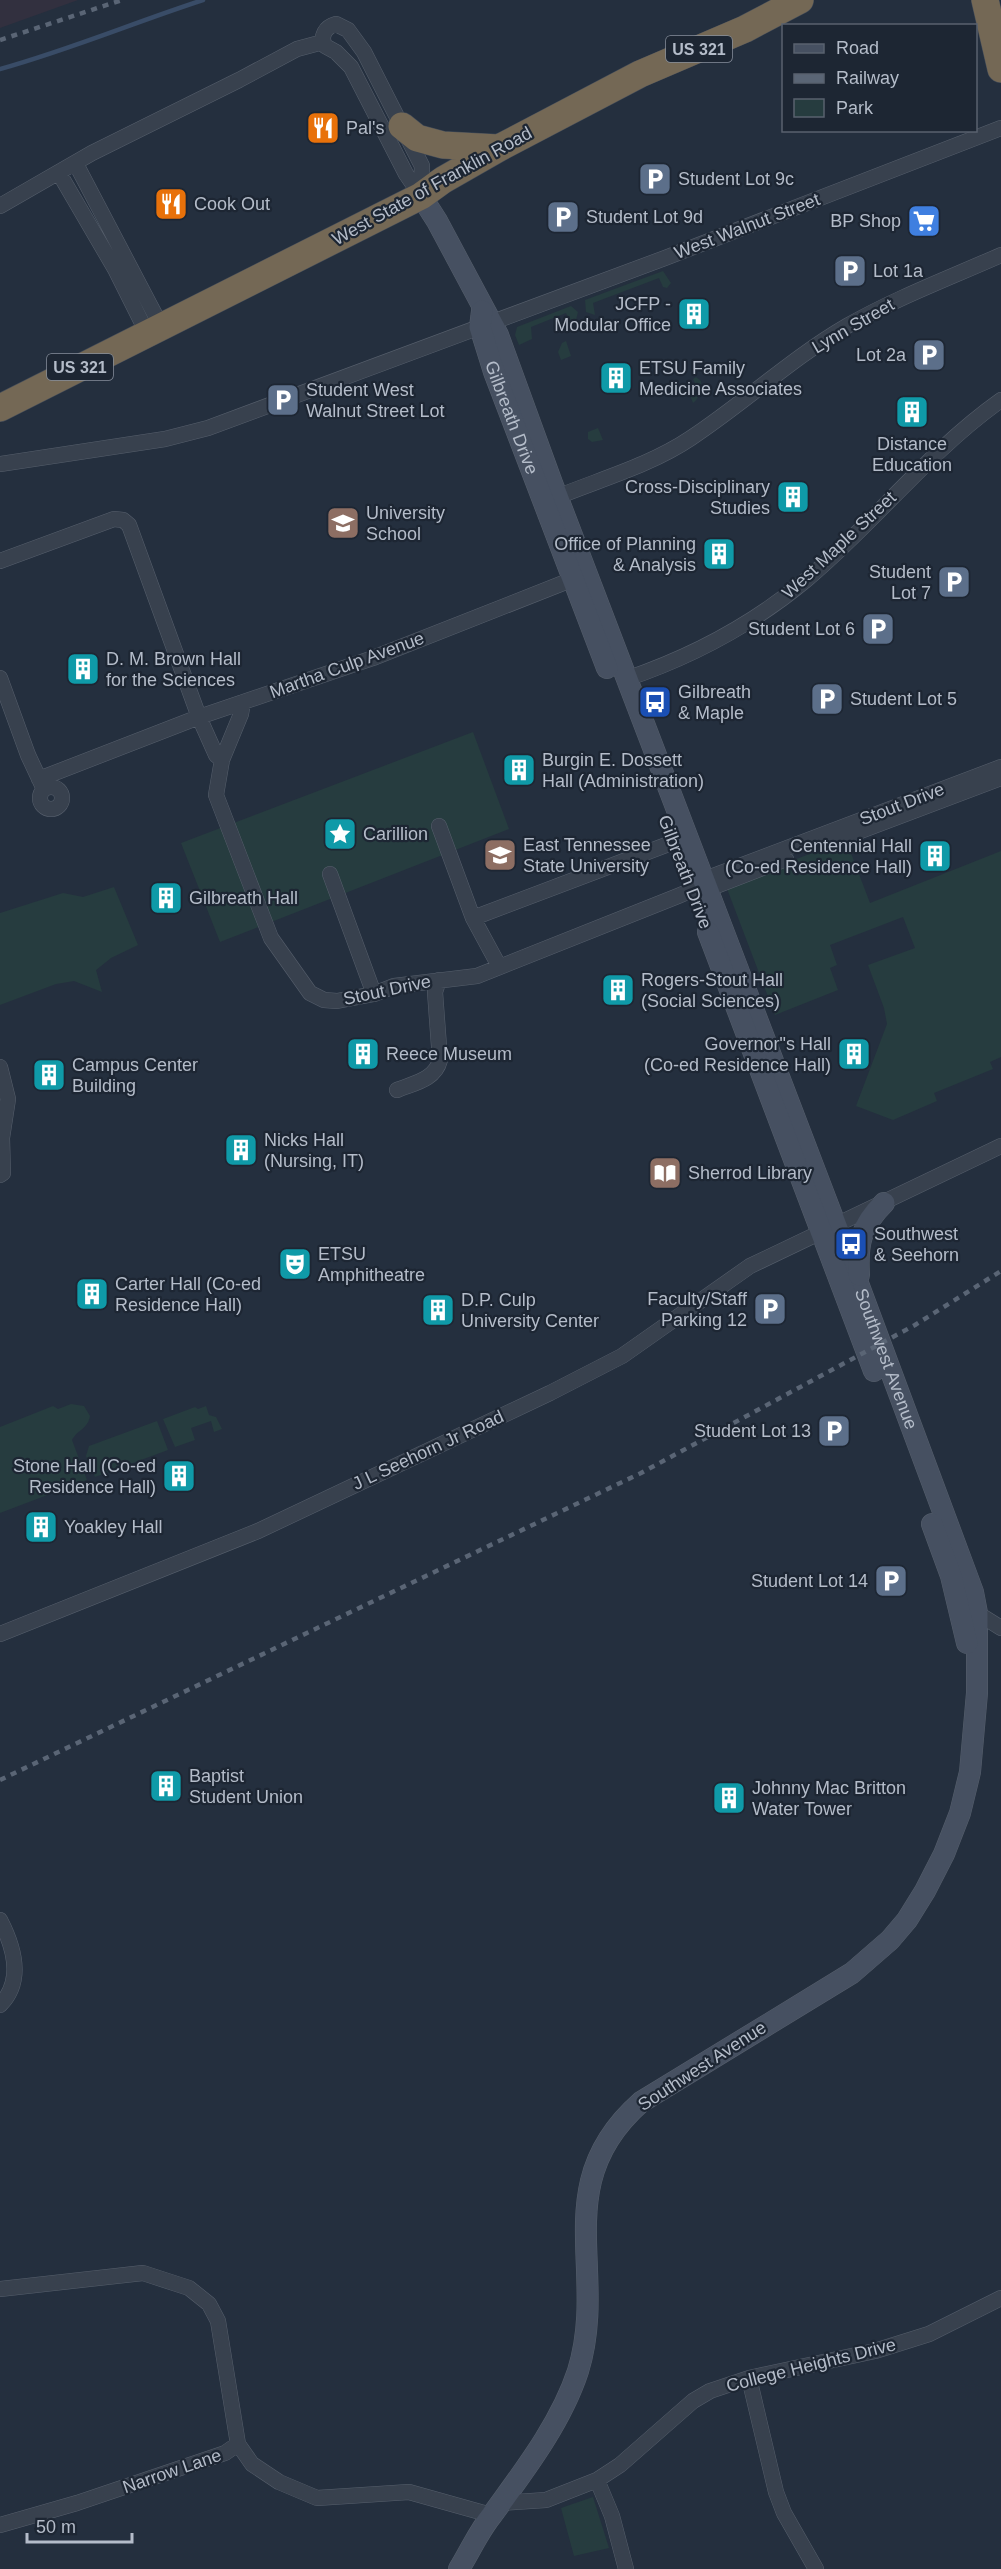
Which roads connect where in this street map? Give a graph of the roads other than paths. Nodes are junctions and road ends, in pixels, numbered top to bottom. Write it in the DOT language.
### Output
graph roads {
  1 [pos="800,0"];
  2 [pos="985,0"];
  3 [pos="350,34"];
  4 [pos="323,42"];
  5 [pos="336,52"];
  6 [pos="1001,69"];
  7 [pos="402,126"];
  8 [pos="1001,128"];
  9 [pos="499,148"];
  10 [pos="76,164"];
  11 [pos="59,173"];
  12 [pos="422,196"];
  13 [pos="0,207"];
  14 [pos="1001,255"];
  15 [pos="485,319"];
  16 [pos="154,329"];
  17 [pos="1001,400"];
  18 [pos="0,408"];
  19 [pos="0,464"];
  20 [pos="557,497"];
  21 [pos="0,561"];
  22 [pos="572,580"];
  23 [pos="0,678"];
  24 [pos="626,679"];
  25 [pos="243,702"];
  26 [pos="199,717"];
  27 [pos="222,760"];
  28 [pos="1001,767"];
  29 [pos="1001,778"];
  30 [pos="439,826"];
  31 [pos="674,842"];
  32 [pos="330,874"];
  33 [pos="698,887"];
  34 [pos="473,918"];
  35 [pos="499,966"];
  36 [pos="439,980"];
  37 [pos="374,994"];
  38 [pos="0,1067"];
  39 [pos="397,1090"];
  40 [pos="1,1138"];
  41 [pos="1001,1146"];
  42 [pos="2,1174"];
  43 [pos="884,1203"];
  44 [pos="828,1229"];
  45 [pos="859,1286"];
  46 [pos="969,1614"];
  47 [pos="1001,1628"];
  48 [pos="0,1634"];
  49 [pos="0,1920"];
  50 [pos="5,1940"];
  51 [pos="0,2005"];
  52 [pos="0,2289"];
  53 [pos="1001,2298"];
  54 [pos="749,2378"];
  55 [pos="238,2444"];
  56 [pos="597,2480"];
  57 [pos="497,2509"];
  58 [pos="0,2525"];
  59 [pos="459,2569"];
  60 [pos="626,2569"];
  61 [pos="816,2569"];
  1 -- 9 [label="highway, West State of Franklin Road / US 321"];
  2 -- 6 [label="highway"];
  3 -- 4 [label="street"];
  3 -- 5 [label="street"];
  3 -- 7 [label="street"];
  4 -- 5 [label="street"];
  4 -- 10 [label="street"];
  5 -- 12 [label="street"];
  7 -- 9 [label="highway"];
  7 -- 12 [label="street"];
  8 -- 15 [label="street, West Walnut Street"];
  9 -- 12 [label="highway, West State of Franklin Road / US 321"];
  10 -- 11 [label="street"];
  10 -- 16 [label="street"];
  11 -- 13 [label="street"];
  11 -- 16 [label="street"];
  12 -- 15 [label="street, Gilbreath Drive"];
  12 -- 16 [label="highway, West State of Franklin Road / US 321"];
  14 -- 20 [label="street, Lynn Street"];
  15 -- 19 [label="street, West Walnut Street"];
  15 -- 20 [label="street, Gilbreath Drive"];
  15 -- 22 [label="street, Gilbreath Drive"];
  16 -- 18 [label="highway, West State of Franklin Road / US 321"];
  17 -- 24 [label="street, West Maple Street"];
  20 -- 22 [label="street, Gilbreath Drive"];
  21 -- 26 [label="street"];
  22 -- 24 [label="street, Gilbreath Drive"];
  22 -- 25 [label="street, Martha Culp Avenue"];
  22 -- 31 [label="street, Gilbreath Drive"];
  23 -- 26 [label="street, Martha Culp Avenue"];
  24 -- 33 [label="street, Gilbreath Drive"];
  25 -- 26 [label="street, Martha Culp Avenue"];
  25 -- 27 [label="street, Stout Drive"];
  26 -- 27 [label="street"];
  27 -- 37 [label="street, Stout Drive"];
  28 -- 33 [label="street, Stout Drive"];
  29 -- 33 [label="street, Stout Drive"];
  30 -- 34 [label="street"];
  31 -- 33 [label="street, Gilbreath Drive"];
  31 -- 34 [label="street"];
  32 -- 37 [label="street"];
  33 -- 35 [label="street, Stout Drive"];
  33 -- 44 [label="street, Gilbreath Drive"];
  34 -- 35 [label="street"];
  35 -- 36 [label="street, Stout Drive"];
  36 -- 37 [label="street, Stout Drive"];
  36 -- 39 [label="street"];
  38 -- 40 [label="street"];
  40 -- 42 [label="street"];
  41 -- 43 [label="street"];
  43 -- 44 [label="street"];
  43 -- 45 [label="street"];
  44 -- 45 [label="street, Southwest Avenue"];
  44 -- 46 [label="street, Southwest Avenue"];
  44 -- 48 [label="street, J L Seehorn Jr Road"];
  45 -- 46 [label="street, Southwest Avenue"];
  46 -- 47 [label="street"];
  46 -- 57 [label="street, Southwest Avenue"];
  49 -- 50 [label="street"];
  50 -- 51 [label="street"];
  52 -- 55 [label="street"];
  53 -- 54 [label="street, College Heights Drive"];
  54 -- 56 [label="street, College Heights Drive"];
  54 -- 61 [label="street"];
  55 -- 57 [label="street, College Heights Drive"];
  55 -- 58 [label="street, Narrow Lane"];
  56 -- 57 [label="street, College Heights Drive"];
  56 -- 60 [label="street"];
  57 -- 59 [label="street, Southwest Avenue"];
}
